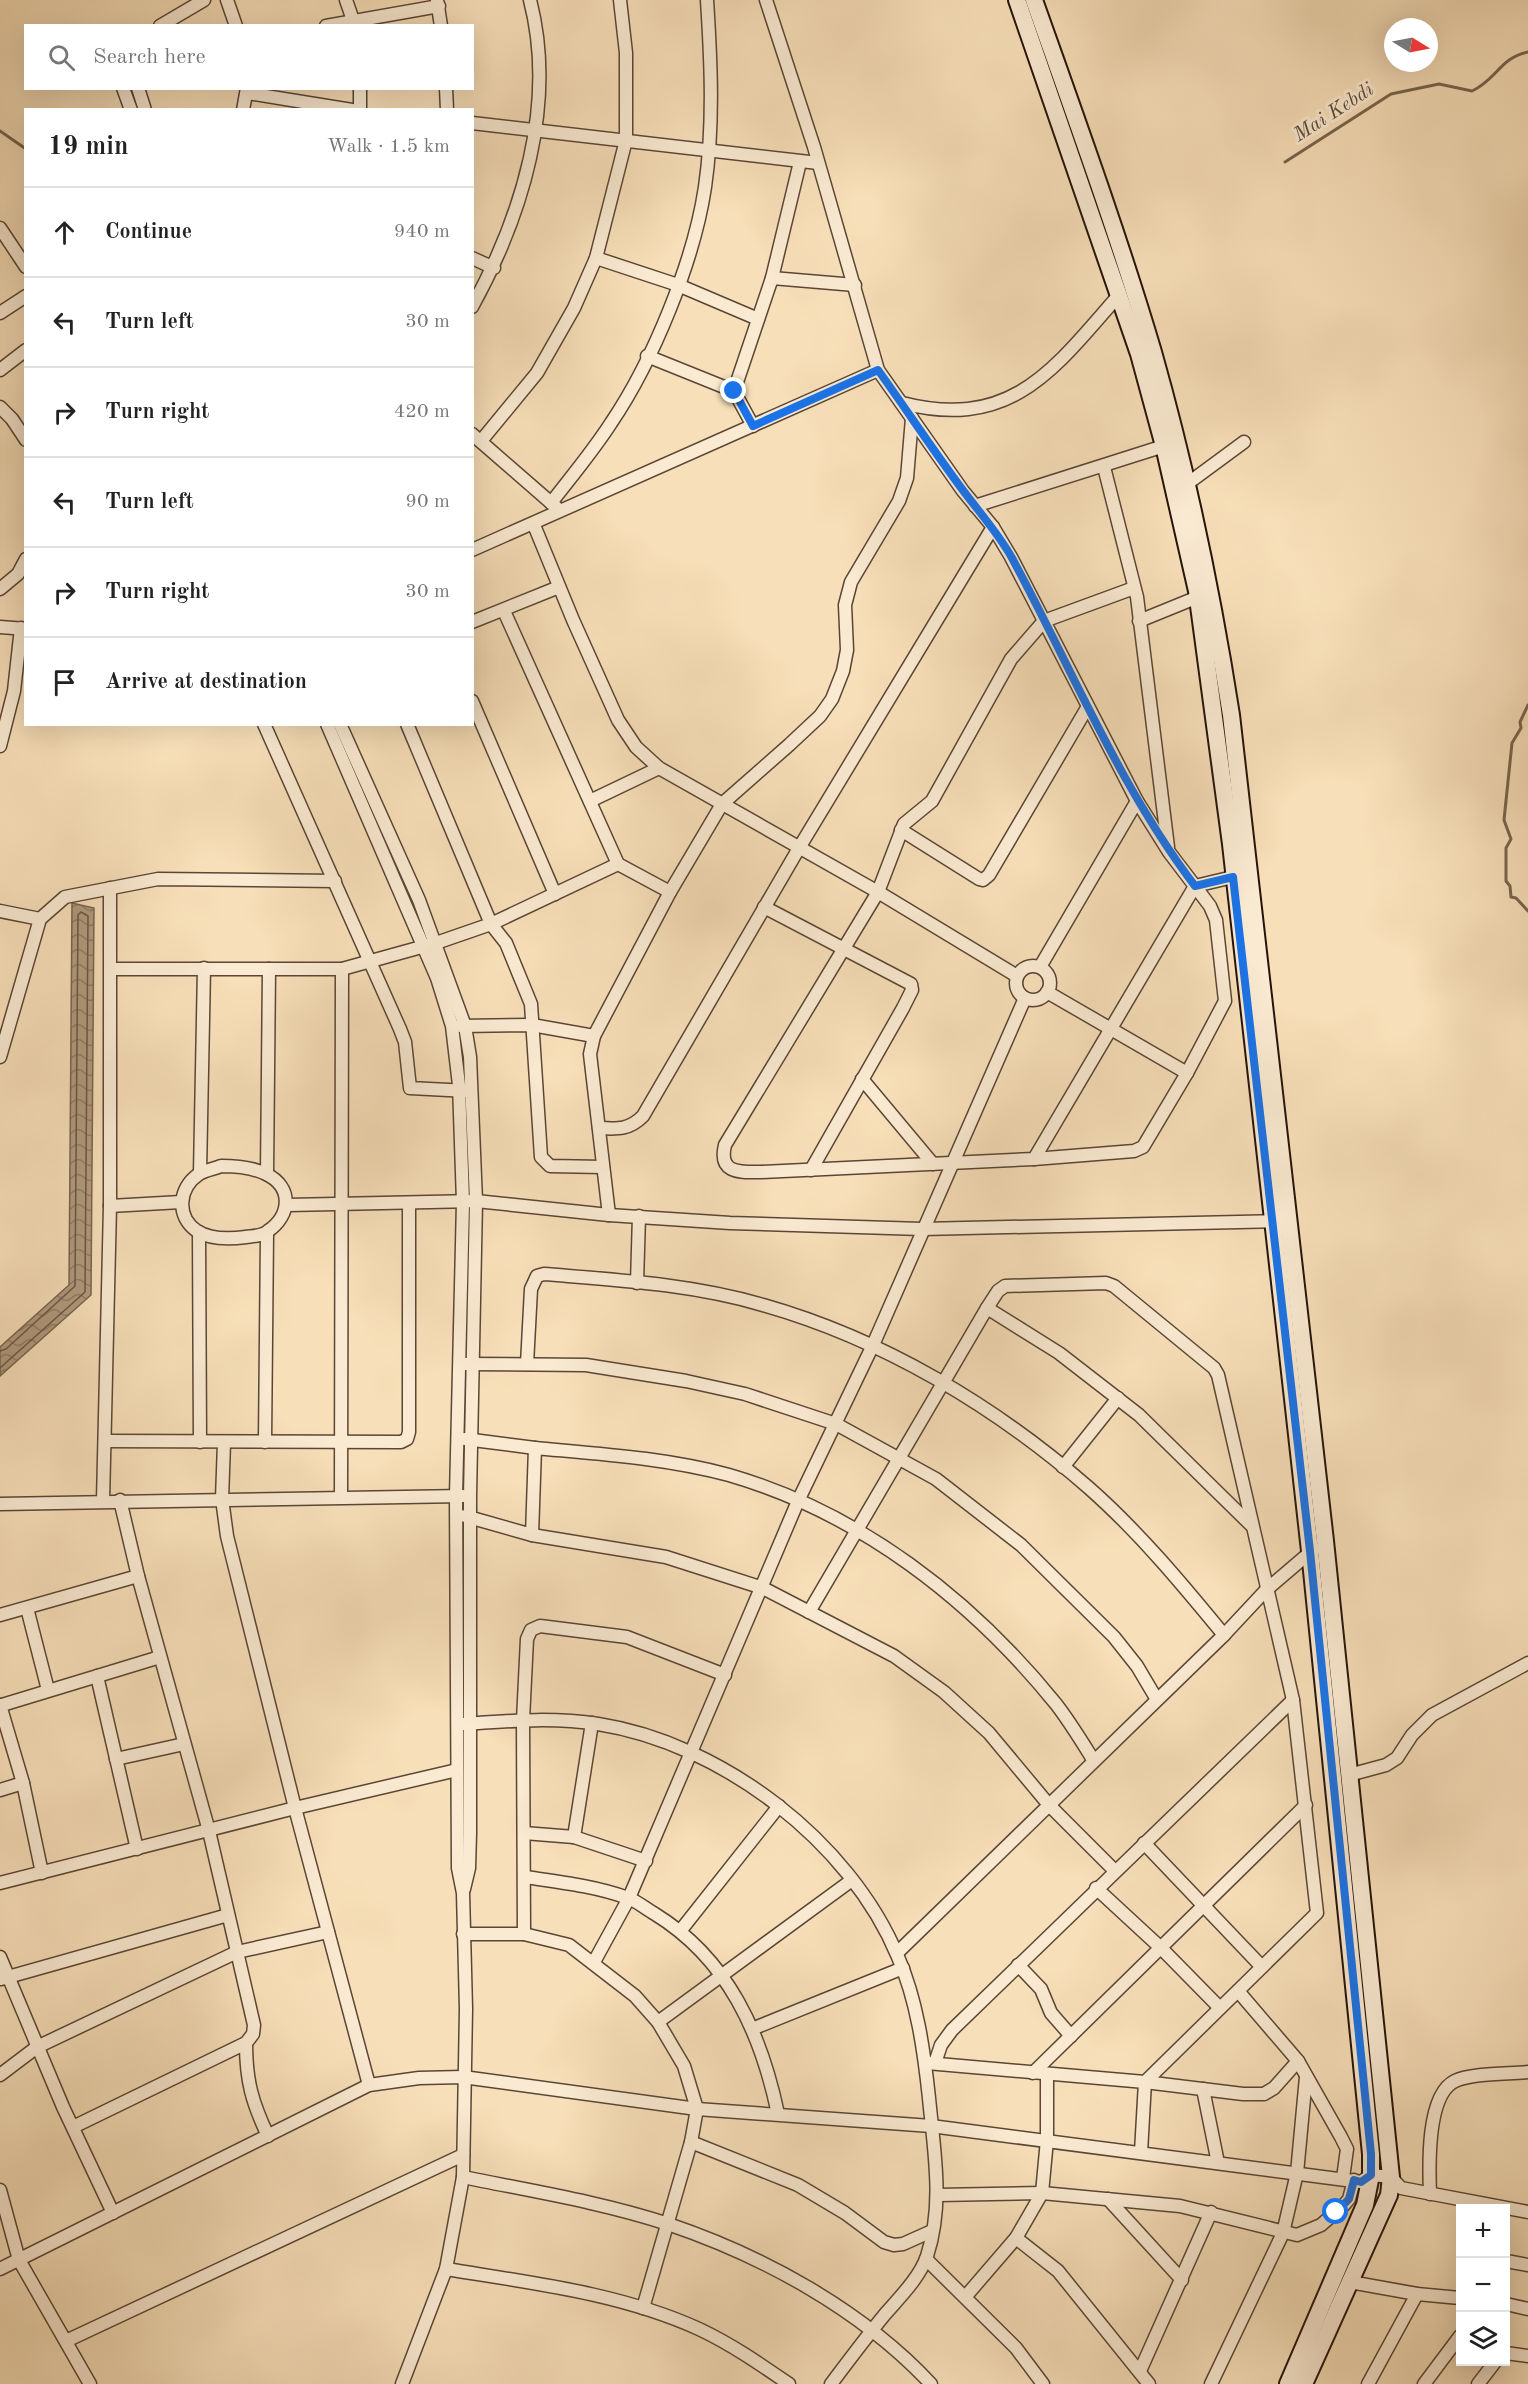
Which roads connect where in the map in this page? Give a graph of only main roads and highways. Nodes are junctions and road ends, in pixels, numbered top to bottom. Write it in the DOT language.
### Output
graph roads {
  1 [pos="1017,0"];
  2 [pos="1034,0"];
  3 [pos="1279,1221"];
  4 [pos="1288,2384"];
  5 [pos="1304,2384"];
  1 -- 3 [label="main road"];
  2 -- 3 [label="main road"];
  3 -- 4 [label="main road"];
  3 -- 5 [label="main road"];
}
